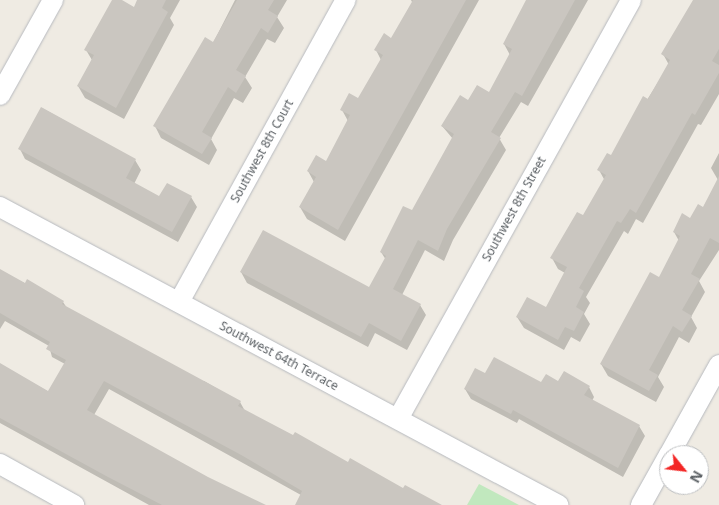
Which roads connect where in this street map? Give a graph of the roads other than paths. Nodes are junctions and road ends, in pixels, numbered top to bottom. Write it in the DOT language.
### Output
graph roads {
  1 [pos="52,0"];
  2 [pos="346,0"];
  3 [pos="631,0"];
  4 [pos="0,94"];
  5 [pos="0,207"];
  6 [pos="178,302"];
  7 [pos="719,365"];
  8 [pos="398,419"];
  9 [pos="675,445"];
  10 [pos="0,464"];
  11 [pos="659,473"];
  12 [pos="74,505"];
  13 [pos="558,505"];
  14 [pos="641,505"];
  1 -- 4 [label="street"];
  2 -- 6 [label="street, Southwest 8th Court"];
  3 -- 8 [label="street, Southwest 8th Street"];
  5 -- 6 [label="street, Southwest 64th Terrace"];
  6 -- 8 [label="street, Southwest 64th Terrace"];
  7 -- 9 [label="street"];
  8 -- 13 [label="street, Southwest 64th Terrace"];
  10 -- 12 [label="street"];
  11 -- 14 [label="street"];
}
